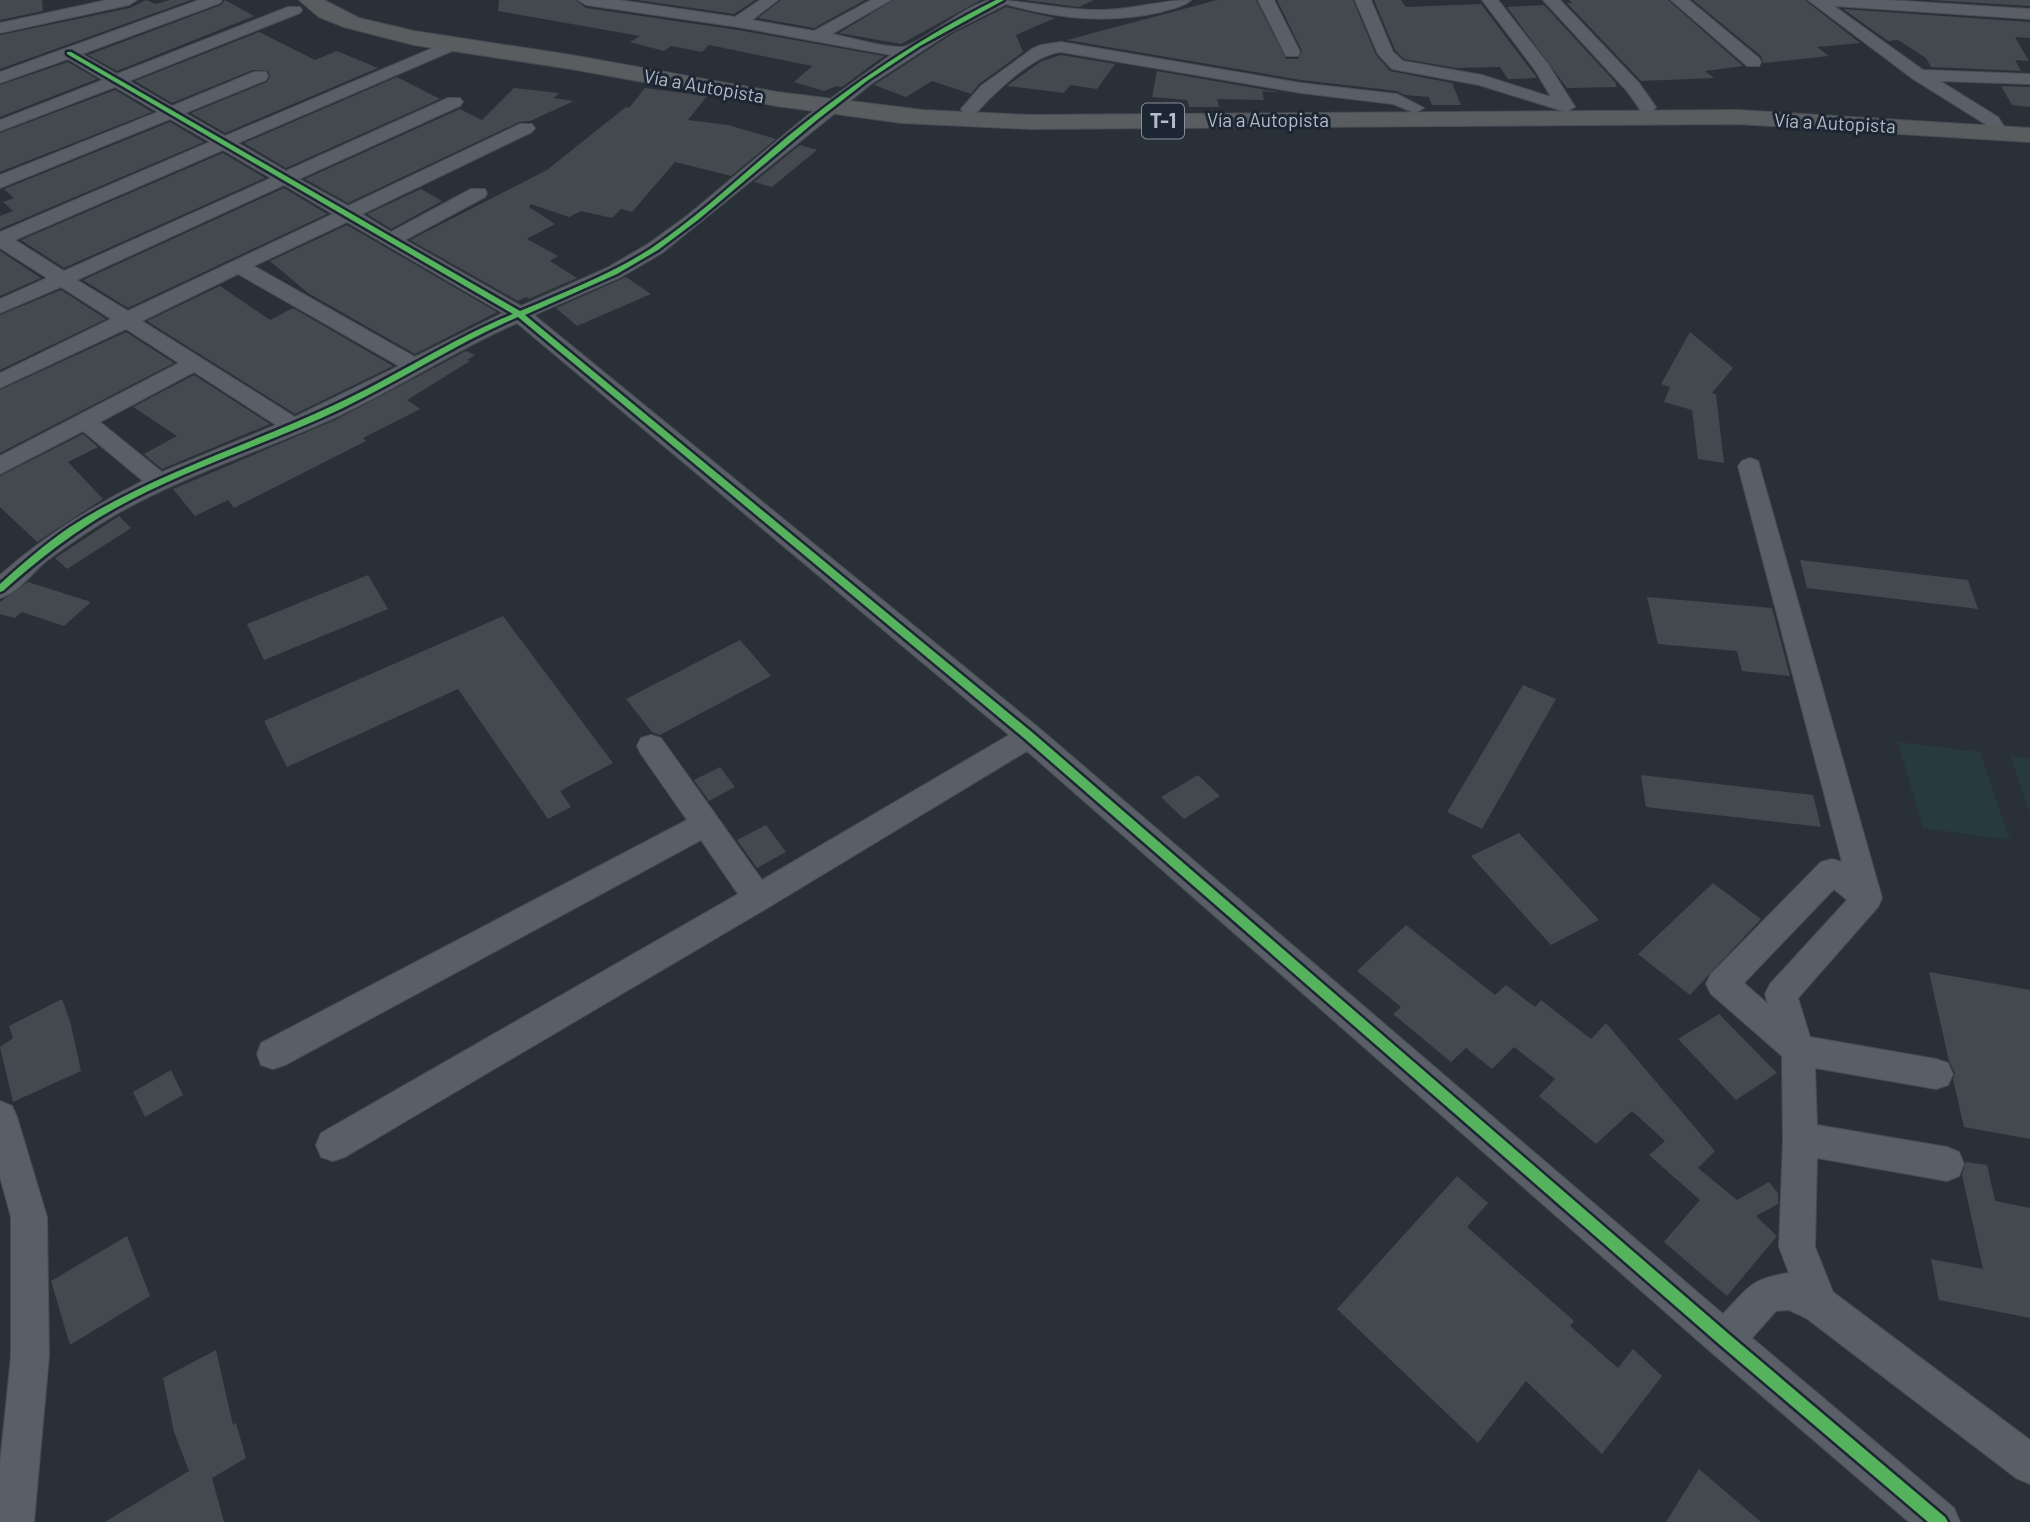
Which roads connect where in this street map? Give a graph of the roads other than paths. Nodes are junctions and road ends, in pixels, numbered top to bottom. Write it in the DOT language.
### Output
graph roads {
  1 [pos="129,0"];
  2 [pos="214,0"];
  3 [pos="275,0"];
  4 [pos="344,0"];
  5 [pos="586,0"];
  6 [pos="672,0"];
  7 [pos="769,0"];
  8 [pos="883,0"];
  9 [pos="1001,0"];
  10 [pos="1010,0"];
  11 [pos="1183,0"];
  12 [pos="1266,0"];
  13 [pos="1363,0"];
  14 [pos="1490,0"];
  15 [pos="1551,0"];
  16 [pos="1679,0"];
  17 [pos="1816,0"];
  18 [pos="1915,3"];
  19 [pos="307,6"];
  20 [pos="1089,14"];
  21 [pos="2030,14"];
  22 [pos="692,15"];
  23 [pos="738,22"];
  24 [pos="0,28"];
  25 [pos="817,36"];
  26 [pos="453,46"];
  27 [pos="1054,47"];
  28 [pos="1292,52"];
  29 [pos="69,53"];
  30 [pos="908,53"];
  31 [pos="1753,62"];
  32 [pos="1919,75"];
  33 [pos="0,76"];
  34 [pos="260,76"];
  35 [pos="2030,79"];
  36 [pos="116,80"];
  37 [pos="454,102"];
  38 [pos="836,102"];
  39 [pos="1566,107"];
  40 [pos="1647,107"];
  41 [pos="1415,108"];
  42 [pos="970,109"];
  43 [pos="171,112"];
  44 [pos="2030,124"];
  45 [pos="0,126"];
  46 [pos="1995,127"];
  47 [pos="526,128"];
  48 [pos="2030,135"];
  49 [pos="225,143"];
  50 [pos="286,178"];
  51 [pos="0,182"];
  52 [pos="478,193"];
  53 [pos="348,214"];
  54 [pos="0,239"];
  55 [pos="391,239"];
  56 [pos="239,266"];
  57 [pos="62,279"];
  58 [pos="0,307"];
  59 [pos="518,313"];
  60 [pos="125,320"];
  61 [pos="193,364"];
  62 [pos="416,367"];
  63 [pos="0,381"];
  64 [pos="86,422"];
  65 [pos="293,426"];
  66 [pos="0,466"];
  67 [pos="1750,466"];
  68 [pos="158,481"];
  69 [pos="0,589"];
  70 [pos="1030,736"];
  71 [pos="651,746"];
  72 [pos="706,824"];
  73 [pos="758,898"];
  74 [pos="1867,898"];
  75 [pos="1798,1050"];
  76 [pos="273,1054"];
  77 [pos="1936,1074"];
  78 [pos="0,1117"];
  79 [pos="1800,1139"];
  80 [pos="333,1145"];
  81 [pos="1947,1164"];
  82 [pos="1819,1305"];
  83 [pos="1725,1340"];
  84 [pos="2030,1464"];
  85 [pos="14,1522"];
  86 [pos="1940,1522"];
  1 -- 24 [label="street"];
  2 -- 29 [label="street"];
  3 -- 19 [label="street"];
  4 -- 38 [label="highway, Vía a Autopista / T-1"];
  5 -- 22 [label="street"];
  6 -- 22 [label="street"];
  7 -- 23 [label="street"];
  8 -- 25 [label="street"];
  9 -- 30 [label="street"];
  10 -- 20 [label="street"];
  11 -- 20 [label="street"];
  12 -- 28 [label="street"];
  13 -- 39 [label="street"];
  14 -- 39 [label="street"];
  15 -- 40 [label="street"];
  16 -- 31 [label="street"];
  17 -- 18 [label="street"];
  17 -- 32 [label="street"];
  18 -- 21 [label="street"];
  19 -- 26 [label="highway, Vía a Autopista / T-1"];
  19 -- 36 [label="street"];
  20 -- 27 [label="street"];
  22 -- 23 [label="street"];
  23 -- 25 [label="street"];
  25 -- 30 [label="street"];
  26 -- 38 [label="highway, Vía a Autopista / T-1"];
  26 -- 49 [label="street"];
  27 -- 41 [label="street"];
  27 -- 42 [label="street"];
  29 -- 33 [label="street"];
  29 -- 36 [label="street"];
  30 -- 38 [label="street"];
  32 -- 35 [label="street"];
  32 -- 46 [label="street"];
  34 -- 43 [label="street"];
  36 -- 43 [label="street"];
  36 -- 45 [label="street"];
  37 -- 50 [label="street"];
  38 -- 42 [label="highway, Vía a Autopista / T-1"];
  38 -- 46 [label="highway, Vía a Autopista / T-1"];
  38 -- 59 [label="street"];
  39 -- 40 [label="highway, Vía a Autopista / T-1"];
  39 -- 41 [label="highway, Vía a Autopista / T-1"];
  40 -- 46 [label="highway, Vía a Autopista / T-1"];
  41 -- 42 [label="highway, Vía a Autopista / T-1"];
  43 -- 49 [label="street"];
  43 -- 51 [label="street"];
  44 -- 46 [label="highway, Vía a Autopista / T-1"];
  46 -- 48 [label="highway, Vía a Autopista / T-1"];
  47 -- 53 [label="street"];
  49 -- 50 [label="street"];
  49 -- 54 [label="street"];
  50 -- 53 [label="street"];
  50 -- 57 [label="street"];
  52 -- 55 [label="street"];
  53 -- 55 [label="street"];
  53 -- 56 [label="street"];
  54 -- 57 [label="street"];
  55 -- 59 [label="street"];
  56 -- 60 [label="street"];
  56 -- 62 [label="street"];
  57 -- 58 [label="street"];
  57 -- 60 [label="street"];
  59 -- 62 [label="street"];
  59 -- 70 [label="street"];
  60 -- 61 [label="street"];
  60 -- 63 [label="street"];
  61 -- 64 [label="street"];
  61 -- 65 [label="street"];
  62 -- 65 [label="street"];
  64 -- 66 [label="street"];
  64 -- 68 [label="street"];
  65 -- 68 [label="street"];
  67 -- 74 [label="street"];
  68 -- 69 [label="street"];
  70 -- 73 [label="street"];
  70 -- 83 [label="street"];
  71 -- 72 [label="street"];
  72 -- 73 [label="street"];
  72 -- 76 [label="street"];
  73 -- 80 [label="street"];
  74 -- 75 [label="street"];
  74 -- 75 [label="street"];
  75 -- 77 [label="street"];
  75 -- 79 [label="street"];
  78 -- 85 [label="street"];
  79 -- 81 [label="street"];
  79 -- 82 [label="street"];
  82 -- 83 [label="street"];
  82 -- 84 [label="street"];
  83 -- 86 [label="street"];
}
